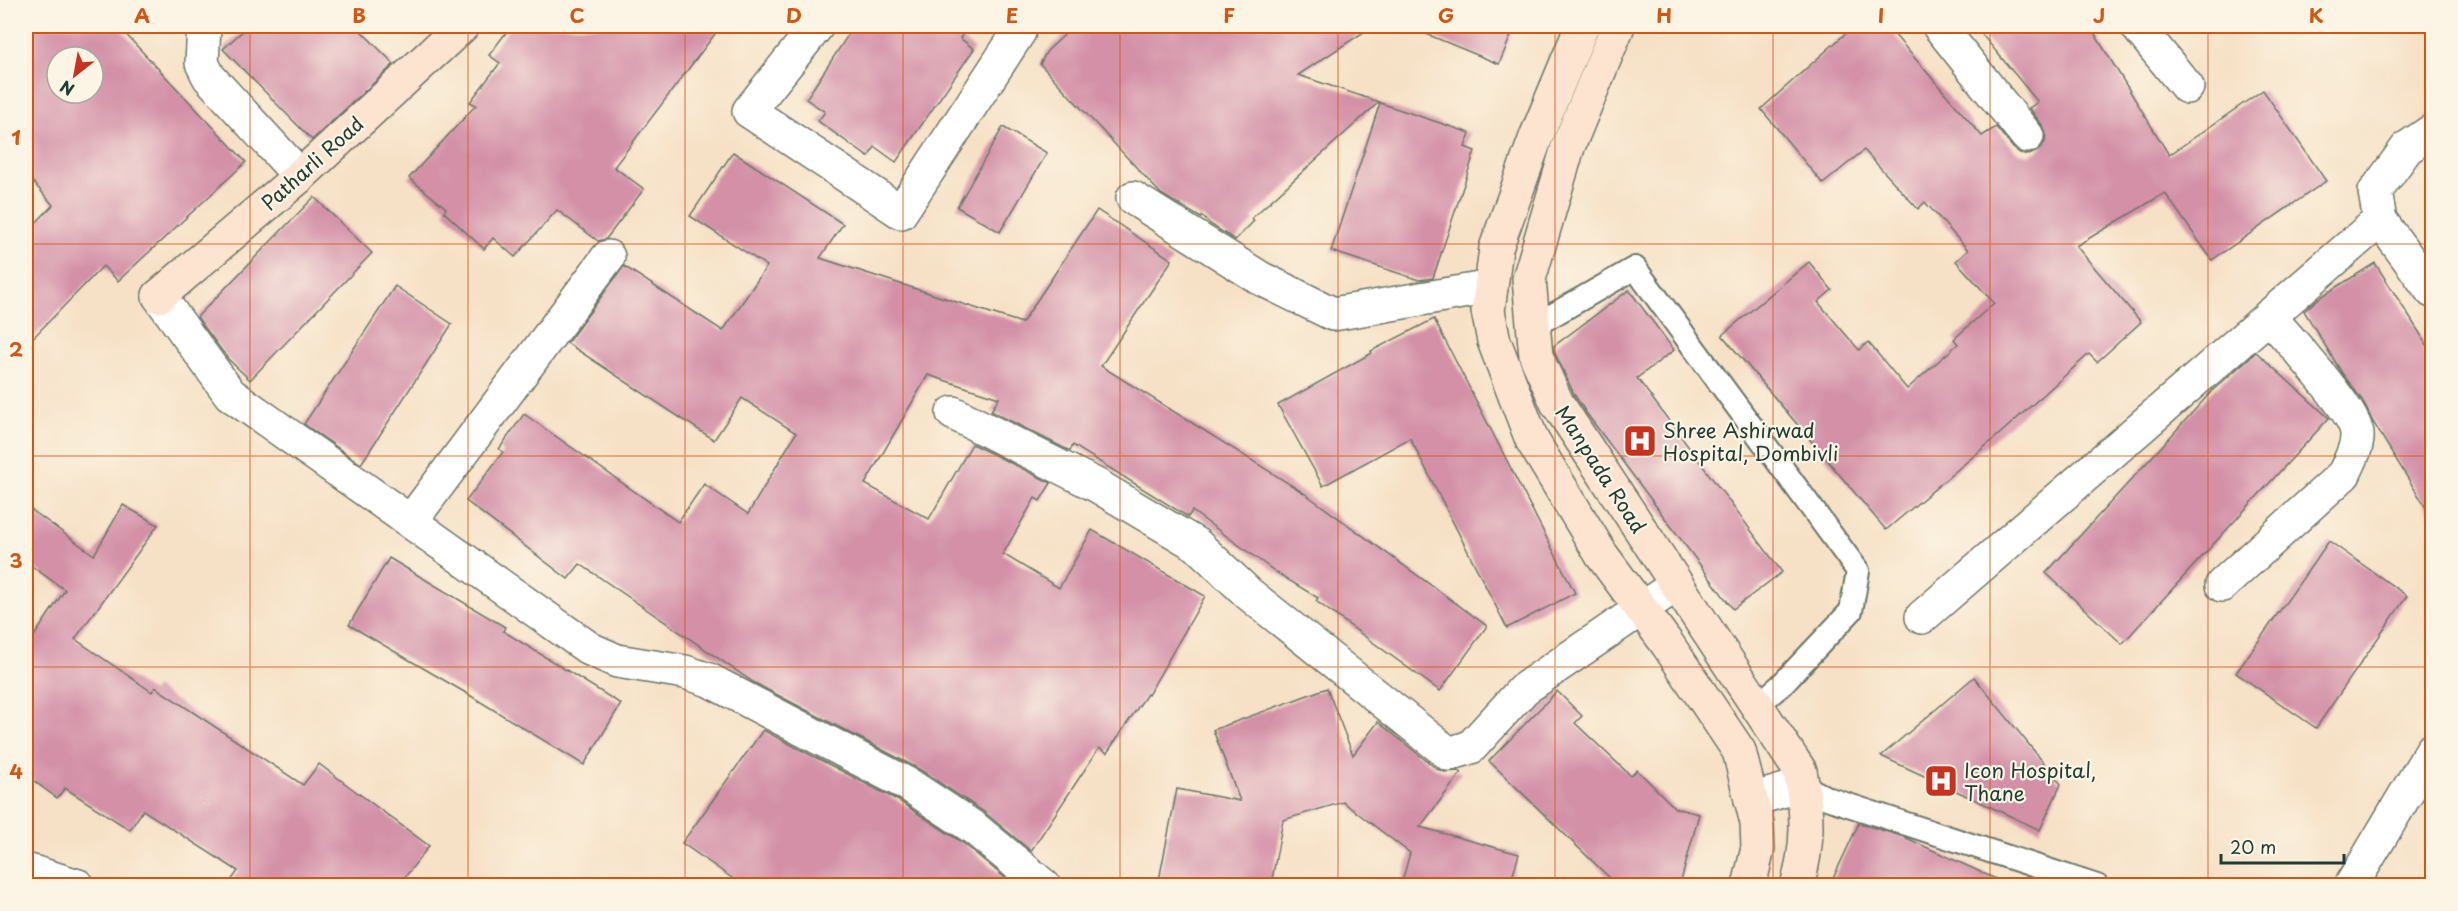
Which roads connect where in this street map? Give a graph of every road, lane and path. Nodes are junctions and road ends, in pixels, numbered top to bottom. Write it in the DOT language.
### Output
graph roads {
  1 [pos="204,26"];
  2 [pos="462,26"];
  3 [pos="818,26"];
  4 [pos="1011,26"];
  5 [pos="1582,26"];
  6 [pos="1618,26"];
  7 [pos="1939,26"];
  8 [pos="2137,26"];
  9 [pos="2187,87"];
  10 [pos="2433,131"];
  11 [pos="2027,136"];
  12 [pos="300,176"];
  13 [pos="1133,198"];
  14 [pos="2380,220"];
  15 [pos="608,256"];
  16 [pos="1491,287"];
  17 [pos="2433,291"];
  18 [pos="159,296"];
  19 [pos="2269,316"];
  20 [pos="1532,327"];
  21 [pos="1494,341"];
  22 [pos="953,413"];
  23 [pos="411,521"];
  24 [pos="1676,585"];
  25 [pos="2222,585"];
  26 [pos="1641,609"];
  27 [pos="1922,617"];
  28 [pos="1758,705"];
  29 [pos="2433,750"];
  30 [pos="1802,785"];
  31 [pos="1751,800"];
  32 [pos="26,870"];
  33 [pos="78,885"];
  34 [pos="1044,885"];
  35 [pos="1749,885"];
  36 [pos="1797,885"];
  37 [pos="2097,885"];
  38 [pos="2351,885"];
  1 -- 12 [label="street"];
  2 -- 12 [label="main road, Patharli Road"];
  3 -- 4 [label="street"];
  5 -- 16 [label="main road, Manpada Road"];
  6 -- 20 [label="main road, Manpada Road"];
  7 -- 11 [label="street"];
  8 -- 9 [label="street"];
  10 -- 14 [label="street"];
  12 -- 18 [label="main road, Patharli Road"];
  13 -- 16 [label="street"];
  14 -- 17 [label="street"];
  14 -- 19 [label="street"];
  15 -- 23 [label="street"];
  16 -- 21 [label="main road, Manpada Road"];
  18 -- 23 [label="street"];
  19 -- 25 [label="street"];
  19 -- 27 [label="street"];
  20 -- 21 [label="main road"];
  20 -- 24 [label="main road, Manpada Road"];
  20 -- 28 [label="lane"];
  21 -- 26 [label="main road, Manpada Road"];
  22 -- 26 [label="street"];
  23 -- 34 [label="street"];
  24 -- 26 [label="street"];
  24 -- 28 [label="main road, Manpada Road"];
  26 -- 31 [label="main road, Manpada Road"];
  28 -- 30 [label="main road, Manpada Road"];
  29 -- 38 [label="street"];
  30 -- 31 [label="street"];
  30 -- 36 [label="main road, Manpada Road"];
  30 -- 37 [label="lane"];
  31 -- 35 [label="main road, Manpada Road"];
  32 -- 33 [label="street"];
}
